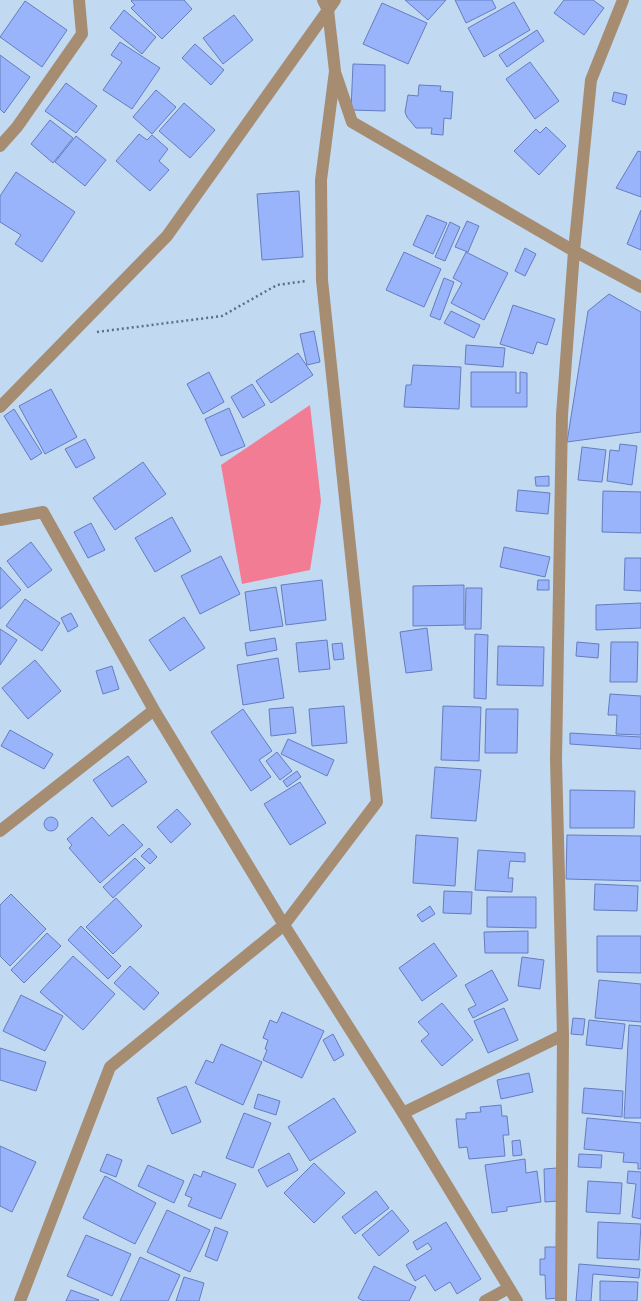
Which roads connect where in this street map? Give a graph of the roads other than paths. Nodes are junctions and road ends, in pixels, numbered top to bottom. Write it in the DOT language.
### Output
graph roads {
  1 [pos="80,0"];
  2 [pos="623,0"];
  3 [pos="329,3"];
  4 [pos="335,72"];
  5 [pos="0,146"];
  6 [pos="574,251"];
  7 [pos="641,287"];
  8 [pos="0,408"];
  9 [pos="0,520"];
  10 [pos="154,710"];
  11 [pos="0,831"];
  12 [pos="284,925"];
  13 [pos="563,1035"];
  14 [pos="403,1113"];
  15 [pos="509,1288"];
  16 [pos="20,1301"];
  17 [pos="485,1301"];
  18 [pos="517,1301"];
  19 [pos="561,1301"];
  1 -- 5 [label="street"];
  2 -- 6 [label="street"];
  3 -- 4 [label="street"];
  3 -- 8 [label="street"];
  4 -- 6 [label="street"];
  4 -- 12 [label="street"];
  6 -- 7 [label="street"];
  6 -- 13 [label="street"];
  9 -- 10 [label="street"];
  10 -- 11 [label="street"];
  10 -- 12 [label="street"];
  12 -- 14 [label="street"];
  12 -- 16 [label="street"];
  13 -- 14 [label="street"];
  13 -- 19 [label="street"];
  14 -- 15 [label="street"];
  15 -- 17 [label="street"];
  15 -- 18 [label="street"];
}
